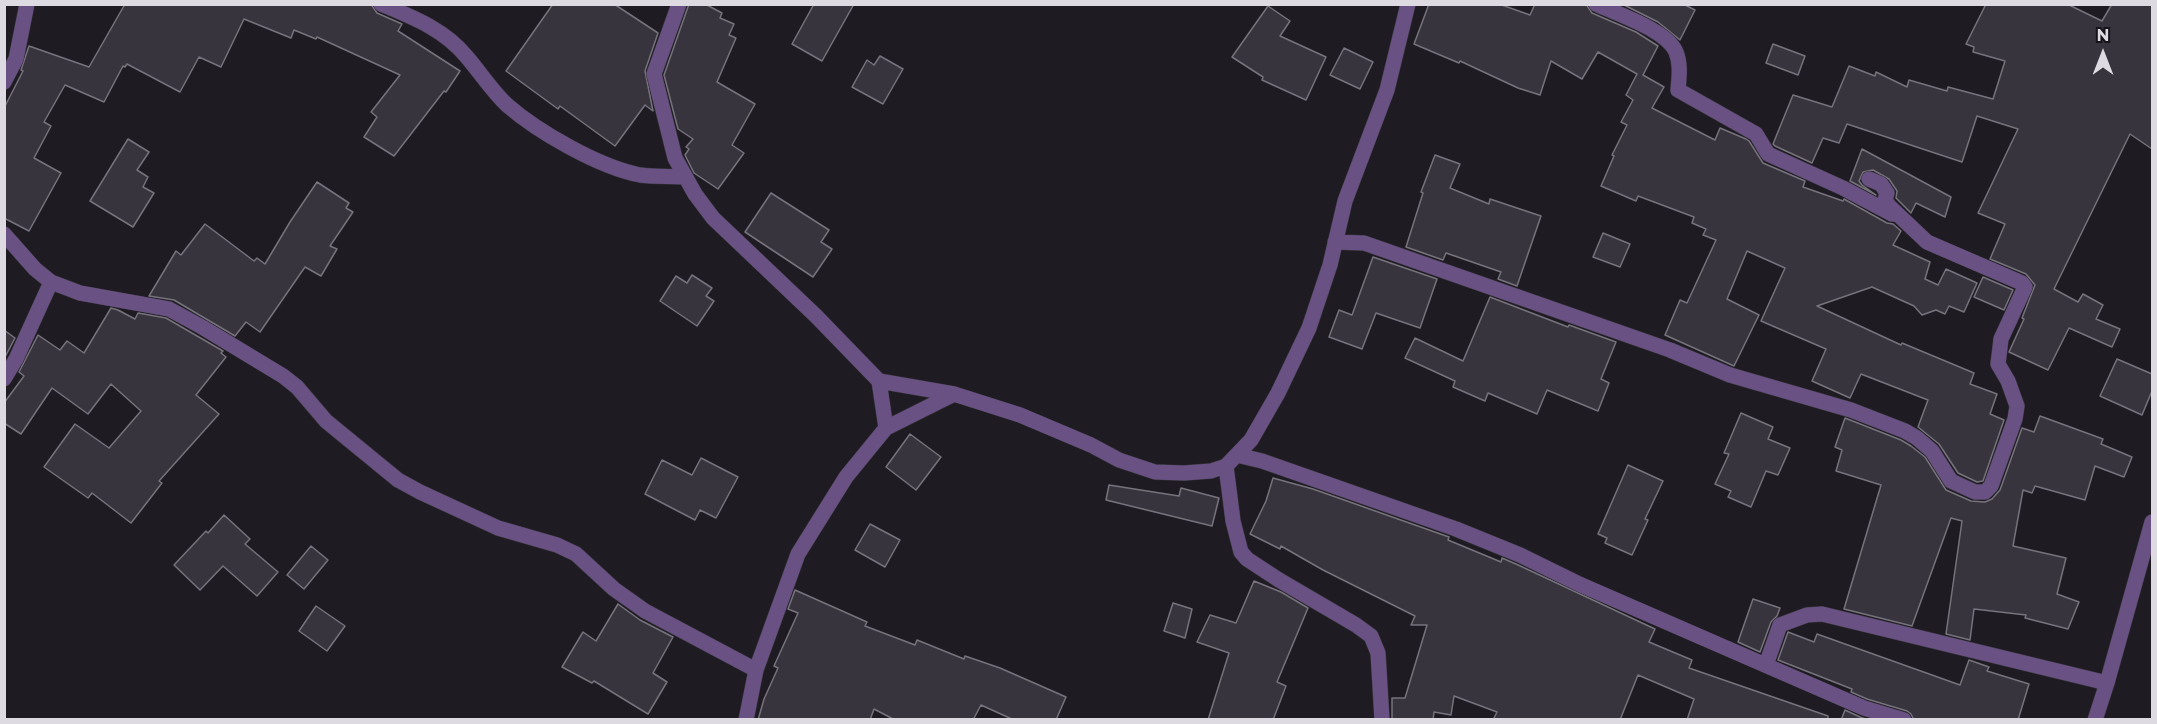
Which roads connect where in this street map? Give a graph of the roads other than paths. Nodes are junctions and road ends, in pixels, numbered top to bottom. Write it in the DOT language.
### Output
graph roads {
  1 [pos="27,4"];
  2 [pos="381,4"];
  3 [pos="679,4"];
  4 [pos="1408,4"];
  5 [pos="1596,4"];
  6 [pos="4,82"];
  7 [pos="686,177"];
  8 [pos="1869,179"];
  9 [pos="1900,218"];
  10 [pos="4,234"];
  11 [pos="1335,242"];
  12 [pos="51,282"];
  13 [pos="4,379"];
  14 [pos="879,381"];
  15 [pos="954,394"];
  16 [pos="885,428"];
  17 [pos="1237,455"];
  18 [pos="1226,466"];
  19 [pos="2152,522"];
  20 [pos="1766,665"];
  21 [pos="756,670"];
  22 [pos="2107,683"];
  23 [pos="746,720"];
  24 [pos="1382,720"];
  25 [pos="1904,720"];
  26 [pos="2095,720"];
  1 -- 6 [label="street"];
  2 -- 7 [label="street"];
  3 -- 7 [label="street"];
  4 -- 11 [label="street"];
  5 -- 9 [label="street"];
  7 -- 14 [label="street"];
  8 -- 9 [label="street"];
  9 -- 11 [label="street"];
  10 -- 12 [label="street"];
  11 -- 17 [label="street"];
  12 -- 13 [label="street"];
  12 -- 21 [label="street"];
  14 -- 15 [label="street"];
  14 -- 16 [label="street"];
  15 -- 16 [label="street"];
  15 -- 18 [label="street"];
  16 -- 21 [label="street"];
  17 -- 18 [label="street"];
  17 -- 20 [label="street"];
  18 -- 24 [label="street"];
  19 -- 22 [label="street"];
  20 -- 22 [label="street"];
  20 -- 25 [label="street"];
  21 -- 23 [label="street"];
  22 -- 26 [label="street"];
}
